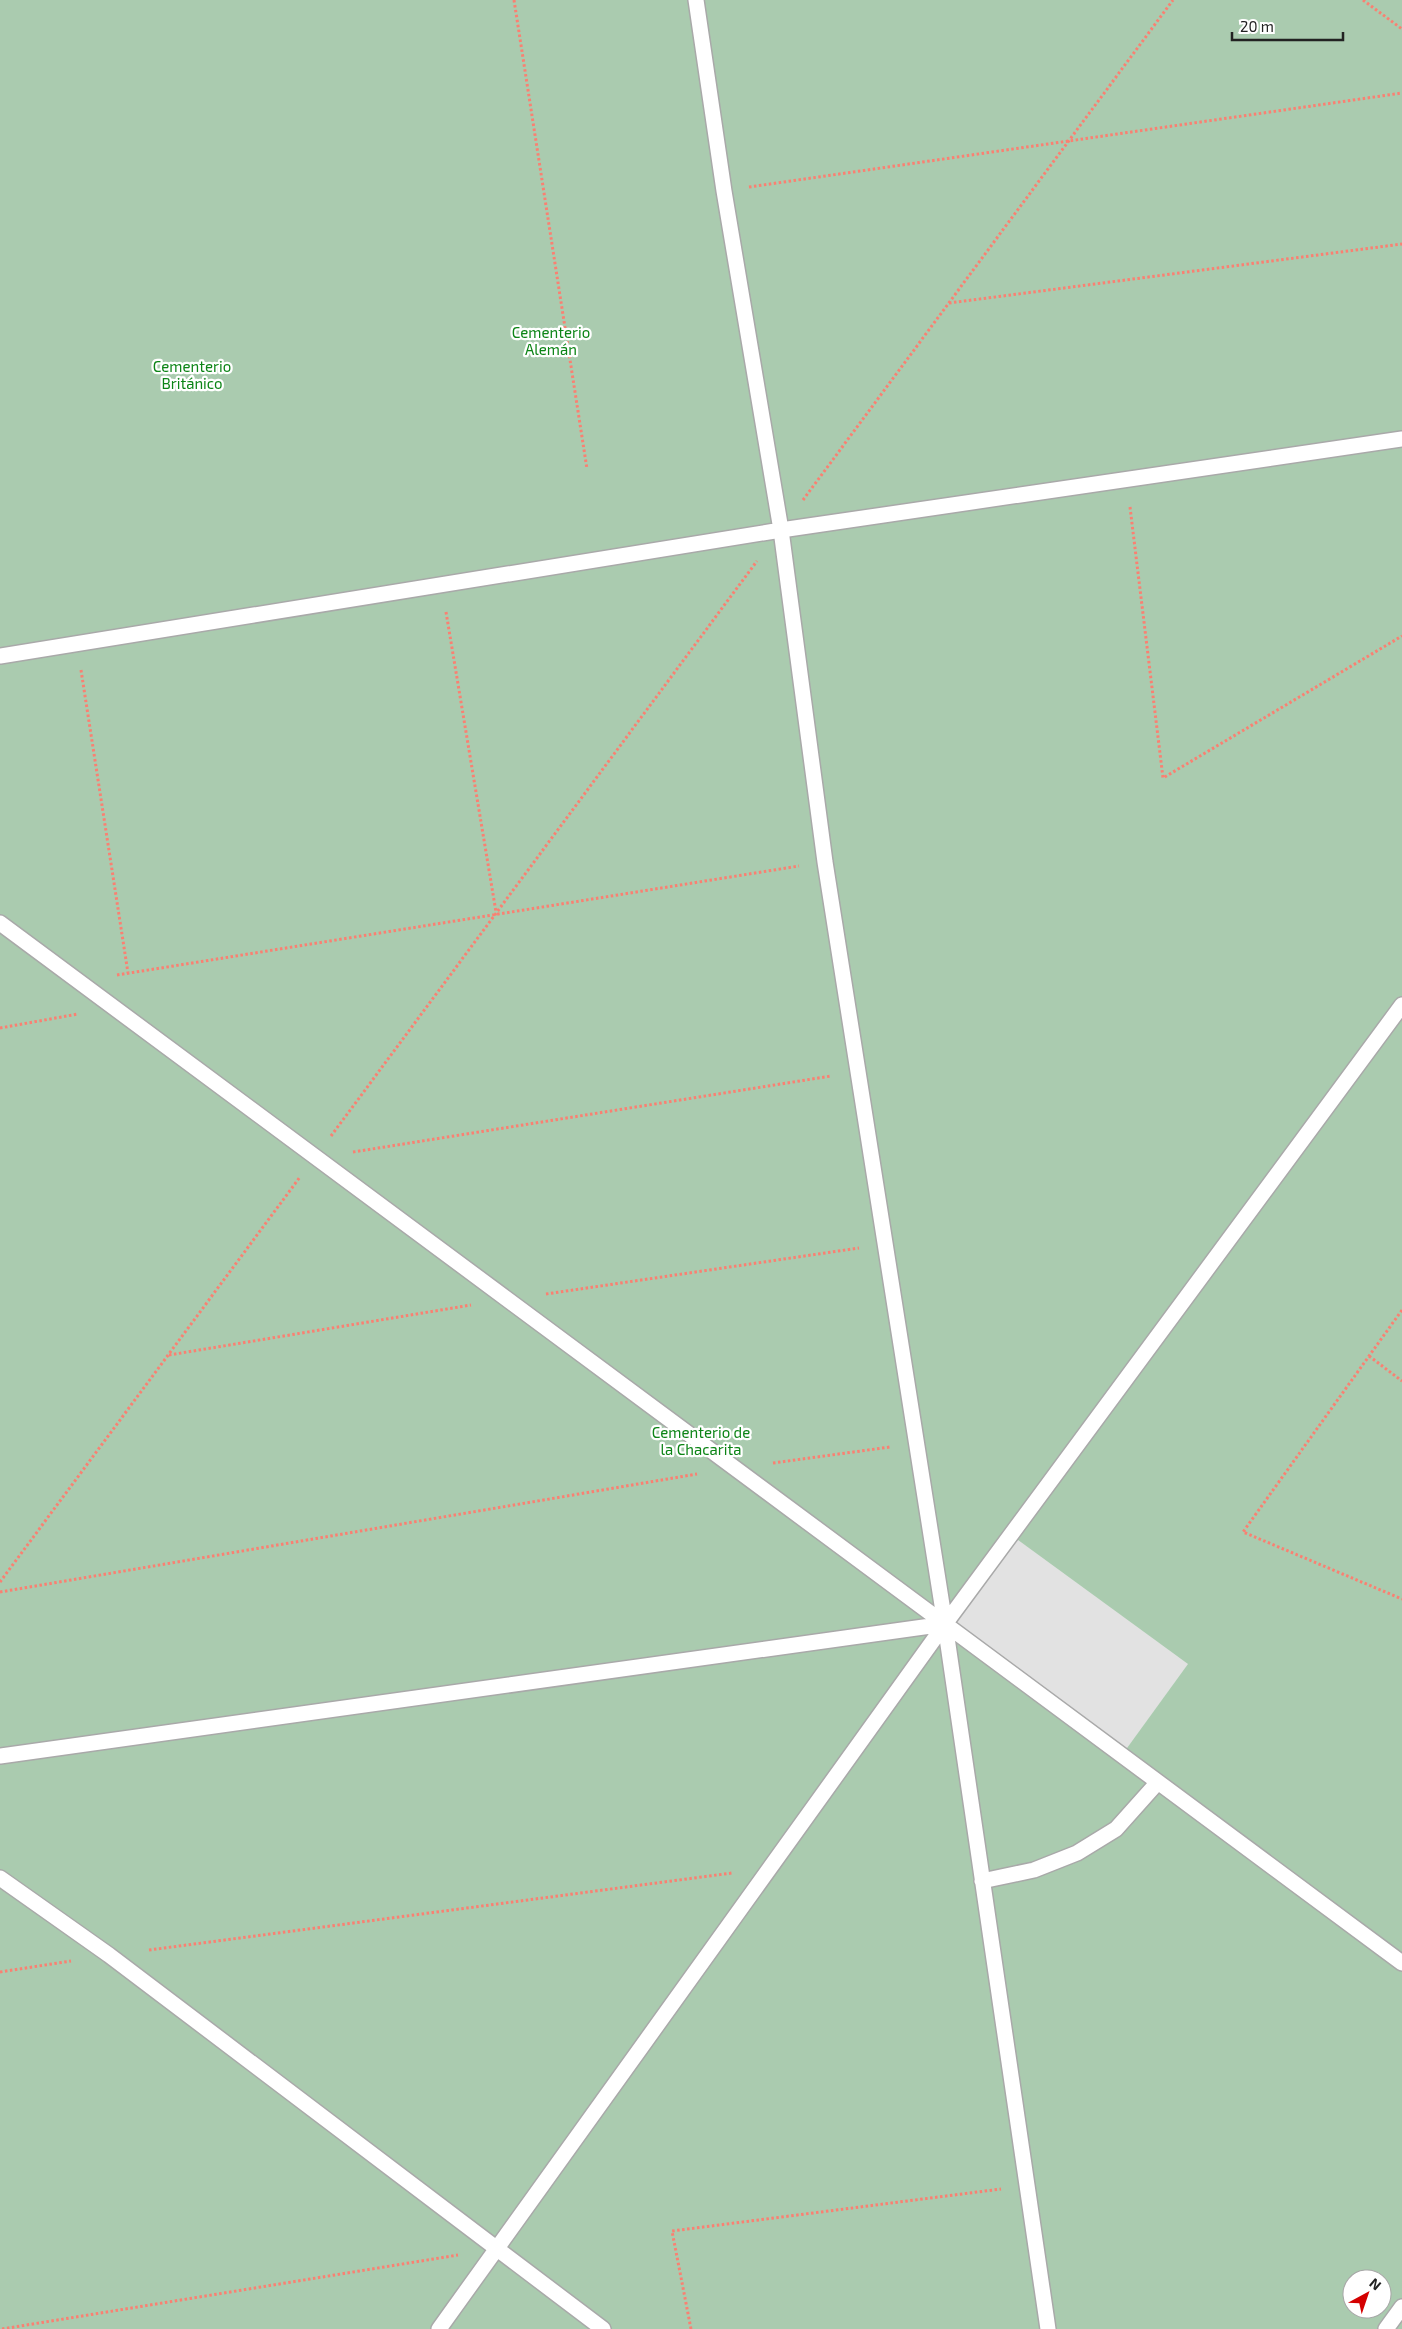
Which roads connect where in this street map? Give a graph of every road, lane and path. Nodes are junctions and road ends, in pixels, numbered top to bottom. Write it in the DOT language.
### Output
graph roads {
  1 [pos="514,0"];
  2 [pos="696,0"];
  3 [pos="1173,0"];
  4 [pos="1363,0"];
  5 [pos="1402,29"];
  6 [pos="1402,94"];
  7 [pos="1068,143"];
  8 [pos="724,191"];
  9 [pos="1402,244"];
  10 [pos="949,303"];
  11 [pos="1402,439"];
  12 [pos="587,469"];
  13 [pos="1126,479"];
  14 [pos="781,530"];
  15 [pos="441,584"];
  16 [pos="1402,636"];
  17 [pos="77,644"];
  18 [pos="0,656"];
  19 [pos="825,862"];
  20 [pos="496,913"];
  21 [pos="0,923"];
  22 [pos="128,973"];
  23 [pos="78,981"];
  24 [pos="1402,1004"];
  25 [pos="115,1008"];
  26 [pos="0,1028"];
  27 [pos="856,1072"];
  28 [pos="315,1158"];
  29 [pos="1402,1310"];
  30 [pos="1369,1356"];
  31 [pos="1402,1382"];
  32 [pos="916,1444"];
  33 [pos="735,1468"];
  34 [pos="0,1582"];
  35 [pos="0,1592"];
  36 [pos="1402,1598"];
  37 [pos="945,1624"];
  38 [pos="0,1756"];
  39 [pos="1158,1782"];
  40 [pos="770,1868"];
  41 [pos="0,1878"];
  42 [pos="982,1881"];
  43 [pos="109,1955"];
  44 [pos="1402,1963"];
  45 [pos="0,1972"];
  46 [pos="1027,2186"];
  47 [pos="497,2248"];
  48 [pos="1402,2307"];
  49 [pos="2,2329"];
  50 [pos="439,2329"];
  51 [pos="603,2329"];
  52 [pos="691,2329"];
  53 [pos="1048,2329"];
  54 [pos="1386,2329"];
  1 -- 12 [label="path"];
  2 -- 8 [label="lane"];
  3 -- 7 [label="path"];
  4 -- 5 [label="path"];
  6 -- 7 [label="path"];
  7 -- 8 [label="path"];
  7 -- 10 [label="path"];
  8 -- 14 [label="lane"];
  9 -- 10 [label="path"];
  10 -- 14 [label="path"];
  11 -- 13 [label="lane"];
  13 -- 14 [label="lane"];
  13 -- 16 [label="path"];
  14 -- 15 [label="lane"];
  14 -- 19 [label="lane"];
  14 -- 20 [label="path"];
  15 -- 17 [label="lane"];
  15 -- 20 [label="path"];
  17 -- 18 [label="lane"];
  17 -- 22 [label="path"];
  19 -- 20 [label="path"];
  19 -- 27 [label="lane"];
  20 -- 22 [label="path"];
  20 -- 28 [label="path"];
  21 -- 23 [label="lane"];
  22 -- 23 [label="path"];
  23 -- 25 [label="lane"];
  24 -- 37 [label="lane"];
  25 -- 26 [label="path"];
  25 -- 28 [label="lane"];
  27 -- 28 [label="path"];
  27 -- 32 [label="lane"];
  28 -- 33 [label="lane"];
  28 -- 34 [label="path"];
  29 -- 30 [label="path"];
  30 -- 31 [label="path"];
  30 -- 36 [label="path"];
  32 -- 33 [label="path"];
  32 -- 37 [label="lane"];
  33 -- 35 [label="path"];
  33 -- 37 [label="lane"];
  37 -- 38 [label="lane"];
  37 -- 39 [label="lane"];
  37 -- 40 [label="lane"];
  37 -- 42 [label="lane"];
  39 -- 42 [label="lane"];
  39 -- 44 [label="lane"];
  40 -- 43 [label="path"];
  40 -- 47 [label="lane"];
  41 -- 43 [label="lane"];
  42 -- 46 [label="lane"];
  43 -- 45 [label="path"];
  43 -- 47 [label="lane"];
  46 -- 52 [label="path"];
  46 -- 53 [label="lane"];
  47 -- 49 [label="path"];
  47 -- 50 [label="lane"];
  47 -- 51 [label="lane"];
  48 -- 54 [label="lane"];
}
